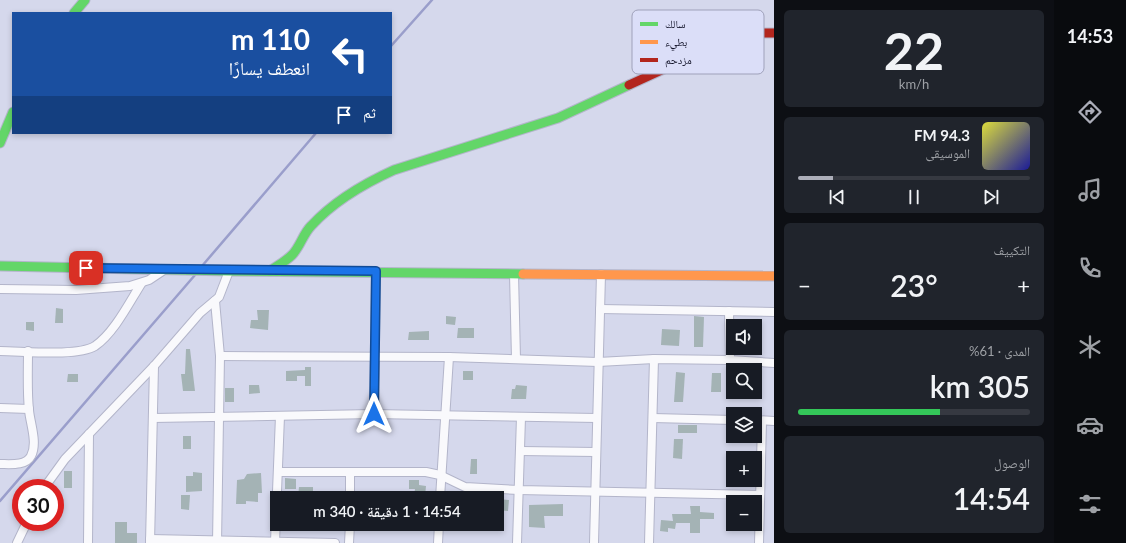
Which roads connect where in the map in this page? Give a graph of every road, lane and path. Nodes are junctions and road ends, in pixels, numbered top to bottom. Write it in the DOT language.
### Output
graph roads {
  1 [pos="85,0"];
  2 [pos="75,12"];
  3 [pos="652,74"];
  4 [pos="12,114"];
  5 [pos="0,144"];
  6 [pos="0,266"];
  7 [pos="164,269"];
  8 [pos="229,270"];
  9 [pos="270,271"];
  10 [pos="376,271"];
  11 [pos="514,274"];
  12 [pos="601,274"];
  13 [pos="774,276"];
  14 [pos="141,284"];
  15 [pos="0,289"];
  16 [pos="216,301"];
  17 [pos="600,309"];
  18 [pos="729,311"];
  19 [pos="774,312"];
  20 [pos="0,351"];
  21 [pos="28,351"];
  22 [pos="220,356"];
  23 [pos="375,357"];
  24 [pos="449,357"];
  25 [pos="516,359"];
  26 [pos="654,359"];
  27 [pos="730,360"];
  28 [pos="598,362"];
  29 [pos="774,363"];
  30 [pos="154,366"];
  31 [pos="0,408"];
  32 [pos="29,409"];
  33 [pos="374,414"];
  34 [pos="219,416"];
  35 [pos="280,416"];
  36 [pos="444,416"];
  37 [pos="521,417"];
  38 [pos="153,418"];
  39 [pos="597,418"];
  40 [pos="653,418"];
  41 [pos="726,420"];
  42 [pos="762,420"];
  43 [pos="774,421"];
  44 [pos="89,434"];
  45 [pos="759,443"];
  46 [pos="521,451"];
  47 [pos="595,452"];
  48 [pos="0,464"];
  49 [pos="278,472"];
  50 [pos="350,472"];
  51 [pos="440,475"];
  52 [pos="51,479"];
  53 [pos="519,490"];
  54 [pos="350,491"];
  55 [pos="440,491"];
  56 [pos="595,491"];
  57 [pos="650,493"];
  58 [pos="760,495"];
  59 [pos="23,531"];
  60 [pos="350,531"];
  61 [pos="439,531"];
  62 [pos="759,531"];
  63 [pos="150,541"];
  64 [pos="217,542"];
  65 [pos="275,542"];
  66 [pos="18,543"];
  67 [pos="88,543"];
  68 [pos="335,543"];
  69 [pos="349,543"];
  70 [pos="438,543"];
  71 [pos="517,543"];
  72 [pos="594,543"];
  73 [pos="649,543"];
  74 [pos="759,543"];
  1 -- 2 [label="main road"];
  3 -- 9 [label="main road"];
  4 -- 5 [label="main road"];
  6 -- 7 [label="main road"];
  7 -- 8 [label="main road"];
  7 -- 14 [label="street"];
  8 -- 9 [label="main road"];
  8 -- 16 [label="street"];
  9 -- 10 [label="main road"];
  10 -- 11 [label="main road"];
  10 -- 23 [label="street"];
  11 -- 12 [label="main road"];
  11 -- 25 [label="street"];
  12 -- 13 [label="main road"];
  12 -- 17 [label="street"];
  14 -- 15 [label="street"];
  14 -- 21 [label="street"];
  16 -- 22 [label="street"];
  16 -- 30 [label="street"];
  17 -- 18 [label="street"];
  17 -- 28 [label="street"];
  18 -- 19 [label="street"];
  18 -- 27 [label="street"];
  20 -- 21 [label="street"];
  21 -- 32 [label="street"];
  22 -- 23 [label="street"];
  22 -- 34 [label="street"];
  23 -- 24 [label="street"];
  23 -- 33 [label="street"];
  24 -- 25 [label="street"];
  24 -- 36 [label="street"];
  25 -- 28 [label="street"];
  26 -- 27 [label="street"];
  26 -- 28 [label="street"];
  26 -- 40 [label="street"];
  27 -- 29 [label="street"];
  28 -- 39 [label="street"];
  30 -- 38 [label="street"];
  30 -- 44 [label="street"];
  31 -- 32 [label="street"];
  32 -- 48 [label="street"];
  33 -- 35 [label="street"];
  33 -- 36 [label="street"];
  34 -- 35 [label="street"];
  34 -- 38 [label="street"];
  34 -- 64 [label="street"];
  35 -- 49 [label="street"];
  36 -- 37 [label="street"];
  36 -- 51 [label="street"];
  37 -- 39 [label="street"];
  37 -- 46 [label="street"];
  38 -- 63 [label="street"];
  39 -- 47 [label="street"];
  40 -- 41 [label="street"];
  40 -- 57 [label="street"];
  42 -- 43 [label="street"];
  44 -- 52 [label="street"];
  44 -- 67 [label="street"];
  45 -- 58 [label="street"];
  46 -- 47 [label="street"];
  46 -- 53 [label="street"];
  47 -- 56 [label="street"];
  49 -- 50 [label="street"];
  49 -- 65 [label="street"];
  50 -- 51 [label="street"];
  50 -- 54 [label="street"];
  51 -- 53 [label="street"];
  51 -- 55 [label="street"];
  53 -- 56 [label="street"];
  53 -- 71 [label="street"];
  56 -- 57 [label="street"];
  56 -- 72 [label="street"];
  57 -- 58 [label="street"];
  57 -- 73 [label="street"];
  59 -- 66 [label="street"];
  60 -- 69 [label="street"];
  61 -- 70 [label="street"];
  62 -- 74 [label="street"];
  63 -- 64 [label="street"];
  64 -- 65 [label="street"];
  65 -- 68 [label="street"];
}
